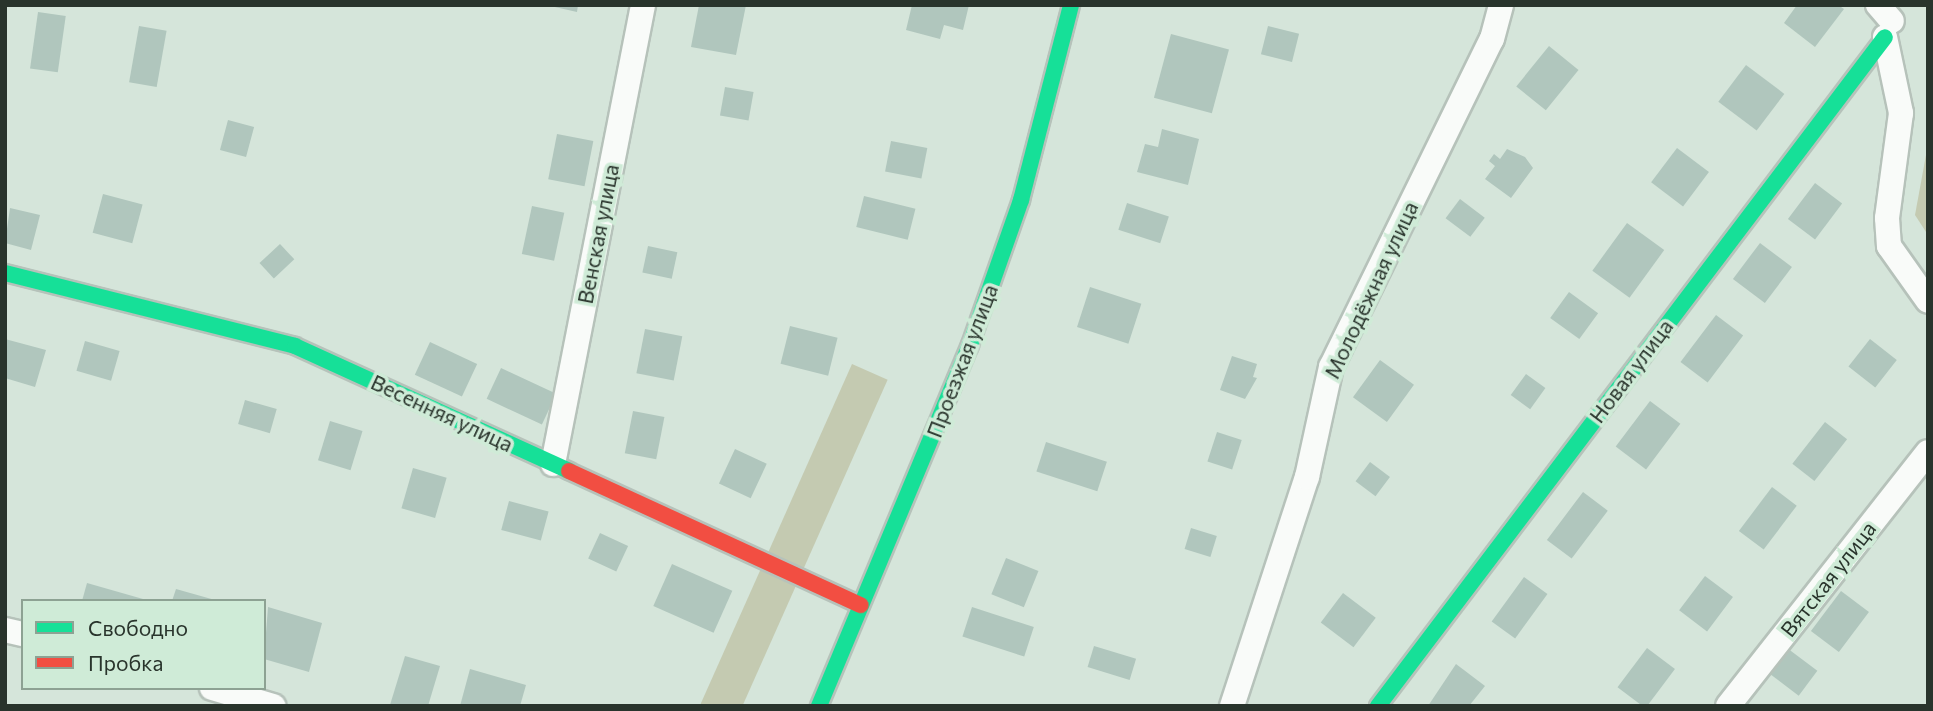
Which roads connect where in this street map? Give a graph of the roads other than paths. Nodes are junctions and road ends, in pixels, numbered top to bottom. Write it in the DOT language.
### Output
graph roads {
  1 [pos="643,5"];
  2 [pos="1071,5"];
  3 [pos="1501,5"];
  4 [pos="1885,21"];
  5 [pos="5,273"];
  6 [pos="1928,301"];
  7 [pos="1928,452"];
  8 [pos="553,464"];
  9 [pos="861,605"];
  10 [pos="219,690"];
  11 [pos="273,706"];
  12 [pos="819,706"];
  13 [pos="1232,706"];
  14 [pos="1378,706"];
  15 [pos="1728,706"];
  1 -- 8 [label="street, Венская улица"];
  2 -- 9 [label="street, Проезжая улица"];
  3 -- 13 [label="street, Молодёжная улица"];
  4 -- 6 [label="street"];
  4 -- 14 [label="street, Новая улица"];
  5 -- 8 [label="street, Весенняя улица"];
  7 -- 15 [label="street, Вятская улица"];
  8 -- 9 [label="street, Весенняя улица"];
  9 -- 12 [label="street, Проезжая улица"];
  10 -- 11 [label="street"];
}
